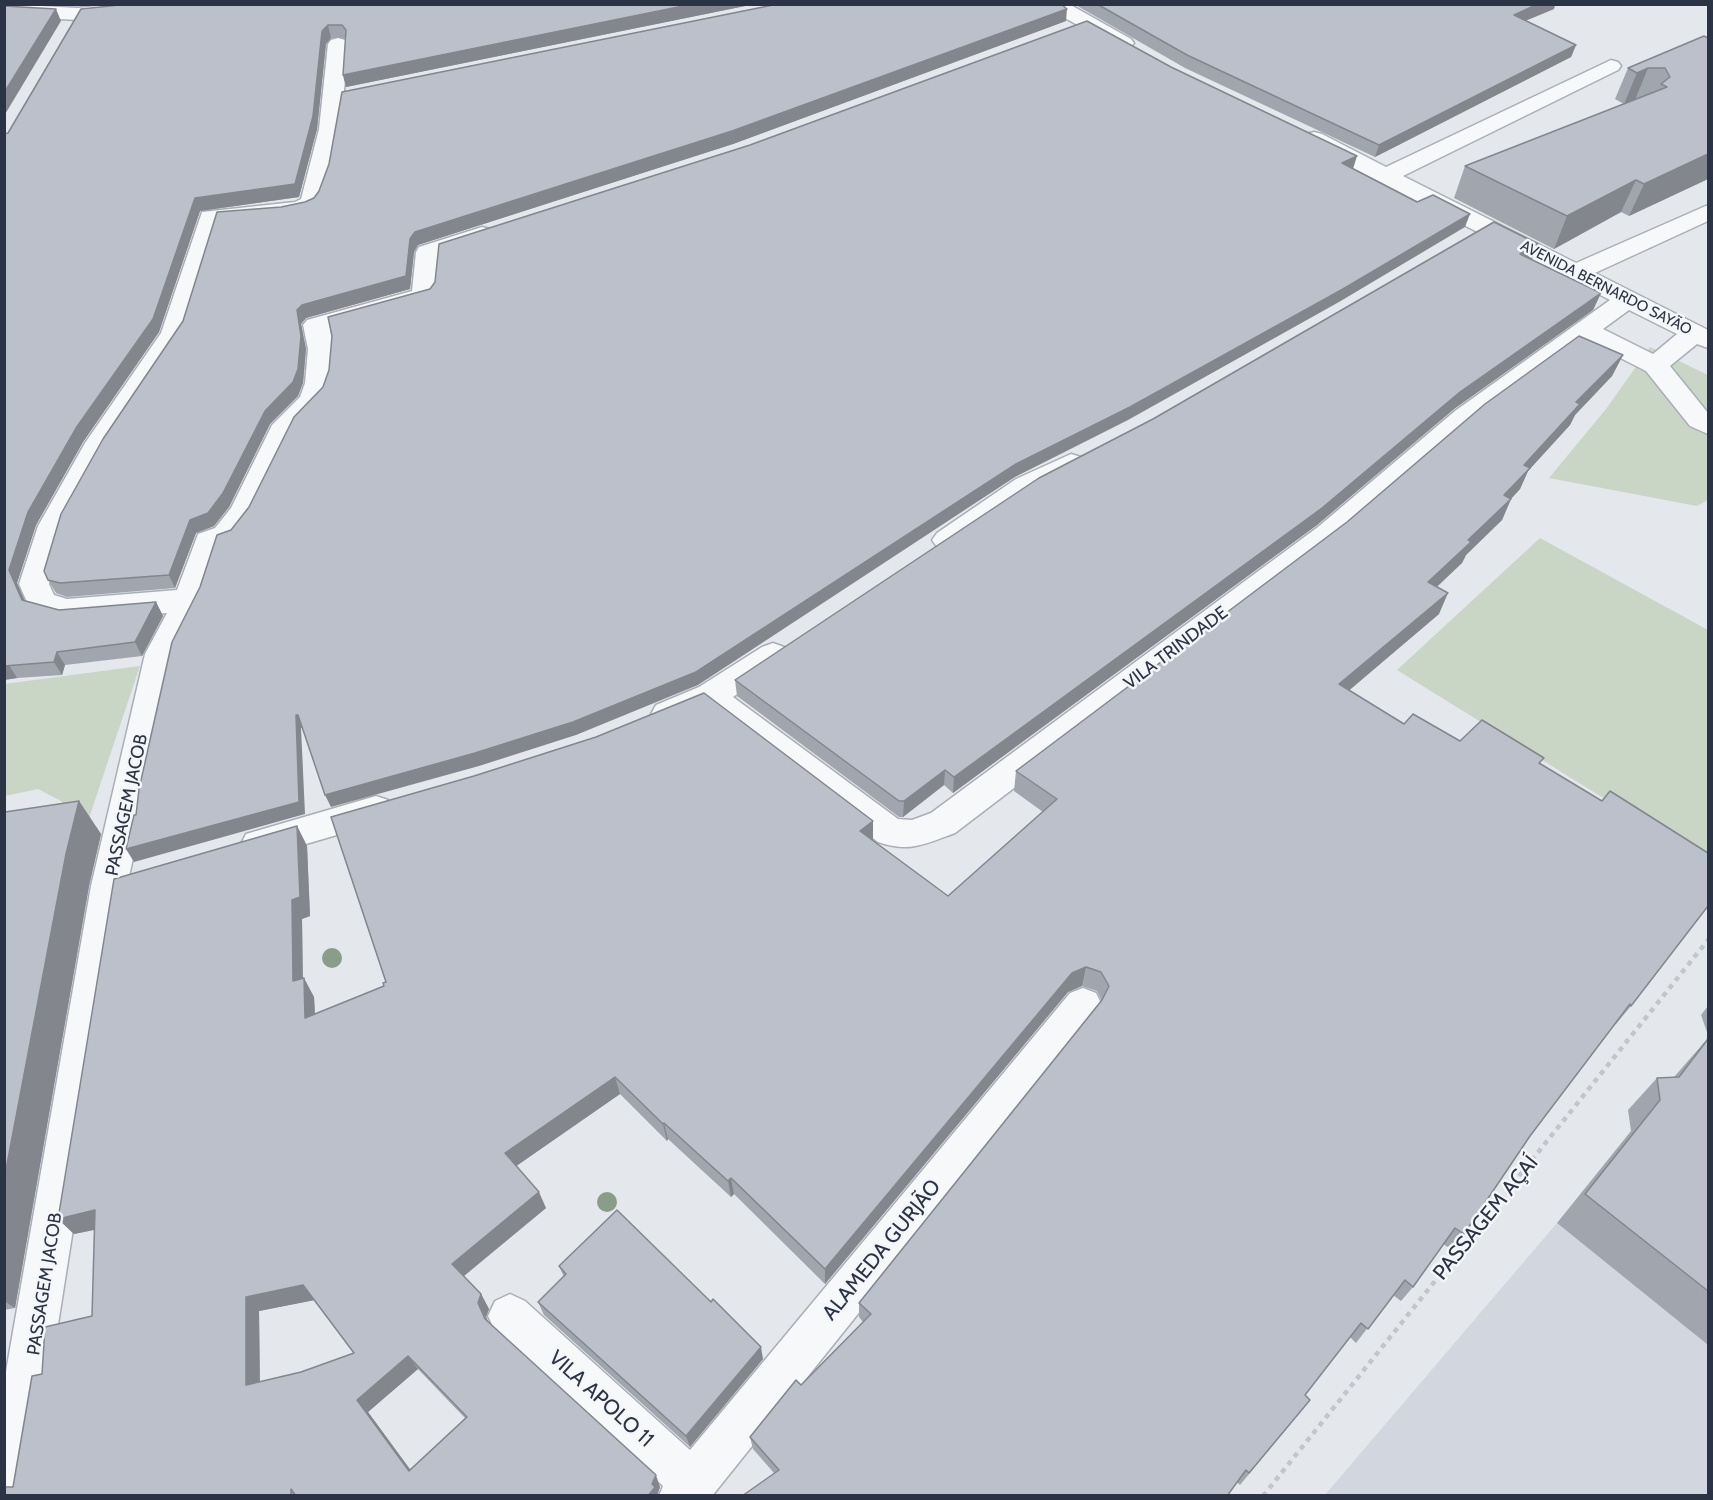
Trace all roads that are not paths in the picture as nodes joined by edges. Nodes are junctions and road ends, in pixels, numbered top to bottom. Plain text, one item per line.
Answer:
1 (184, 4) edge
2 (1054, 4) edge
3 (81, 9) edge
4 (4, 10) edge
5 (67, 33) edge
6 (338, 44) dead end
7 (1138, 51) edge
8 (1611, 66) dead end
9 (357, 94) edge
10 (334, 98) junction
11 (1293, 128) edge
12 (1387, 175) junction
13 (1708, 212) edge
14 (506, 227) edge
15 (1486, 227) junction
16 (1457, 244) edge
17 (1577, 272) junction
18 (1628, 299) junction
19 (1585, 330) junction
20 (1702, 337) edge
21 (1655, 364) junction
22 (1708, 425) edge
23 (1098, 449) edge
24 (922, 557) edge
25 (189, 600) junction
26 (797, 639) edge
27 (710, 696) junction
28 (641, 725) edge
29 (402, 803) edge
30 (233, 851) edge
31 (1083, 1005) dead end
32 (510, 1316) dead end
33 (687, 1489) edge
34 (8, 1496) edge

1 - 3 street
2 - 7 street
3 - 4 street
3 - 5 street
6 - 10 street
8 - 12 street
9 - 10 street
10 - 25 street
11 - 12 street, AVENIDA BERNARDO SAYÃO
12 - 15 street, AVENIDA BERNARDO SAYÃO
13 - 17 street
14 - 25 street, PASSAGEM JACOB
15 - 16 street
15 - 17 street, AVENIDA BERNARDO SAYÃO
17 - 18 street, AVENIDA BERNARDO SAYÃO
18 - 19 street, VILA TRINDADE
18 - 20 street, AVENIDA BERNARDO SAYÃO
19 - 21 street
19 - 27 street, VILA TRINDADE
20 - 21 street
21 - 22 street
23 - 24 street
25 - 34 street, PASSAGEM JACOB
26 - 27 street
27 - 28 street
29 - 30 street
31 - 33 street, ALAMEDA GURJÃO
32 - 33 street, VILA APOLO 11

